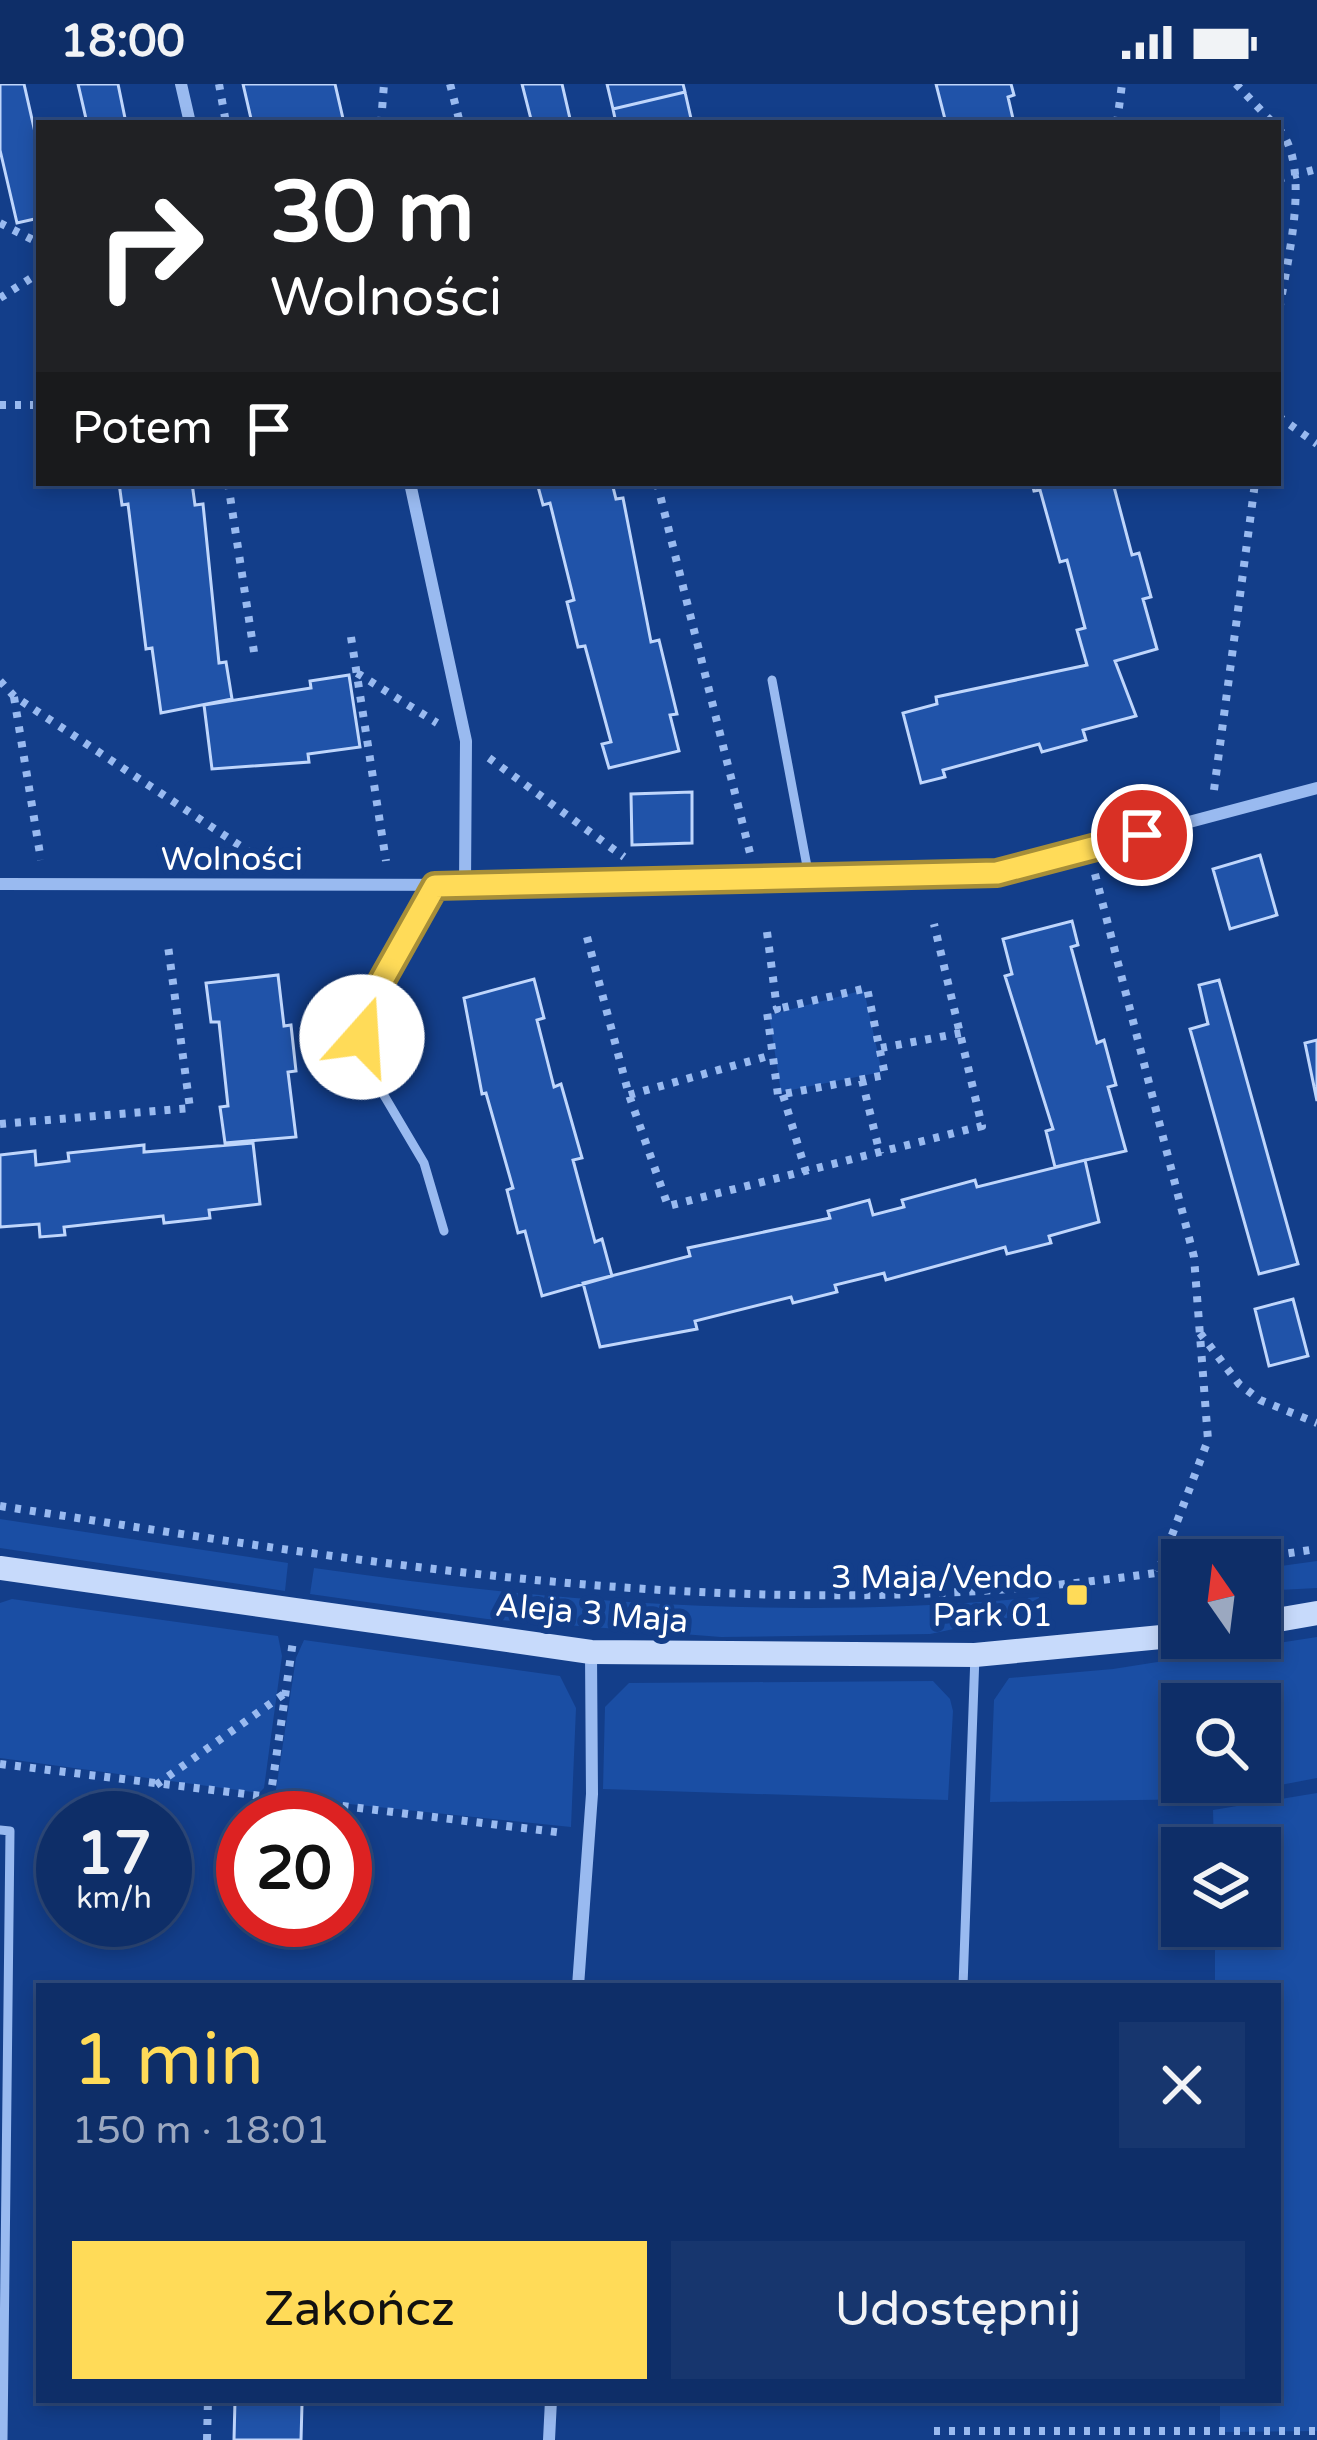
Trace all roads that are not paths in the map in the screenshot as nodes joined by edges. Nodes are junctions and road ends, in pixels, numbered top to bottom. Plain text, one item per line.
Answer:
1 (182, 84) edge
2 (189, 120) edge
3 (411, 486) edge
4 (772, 680) dead end
5 (1317, 788) edge
6 (808, 877) junction
7 (0, 884) edge
8 (465, 885) junction
9 (435, 886) junction
10 (444, 1231) dead end
11 (0, 1568) edge
12 (1317, 1613) edge
13 (1281, 1619) edge
14 (1161, 1637) edge
15 (590, 1652) junction
16 (976, 1655) junction
17 (0, 1830) edge
18 (578, 1983) edge
19 (963, 1983) edge
20 (551, 2403) edge
21 (3, 2440) edge
22 (549, 2440) edge

1 - 2 street
3 - 8 street
4 - 6 lane
5 - 6 street, Wolności
6 - 8 street, Wolności
7 - 9 street, Wolności
8 - 9 street, Wolności
9 - 10 lane
11 - 15 street, Aleja 3 Maja
12 - 13 street
14 - 16 street, Aleja 3 Maja
15 - 16 street, Aleja 3 Maja
15 - 18 street
16 - 19 lane
17 - 21 lane
20 - 22 street

